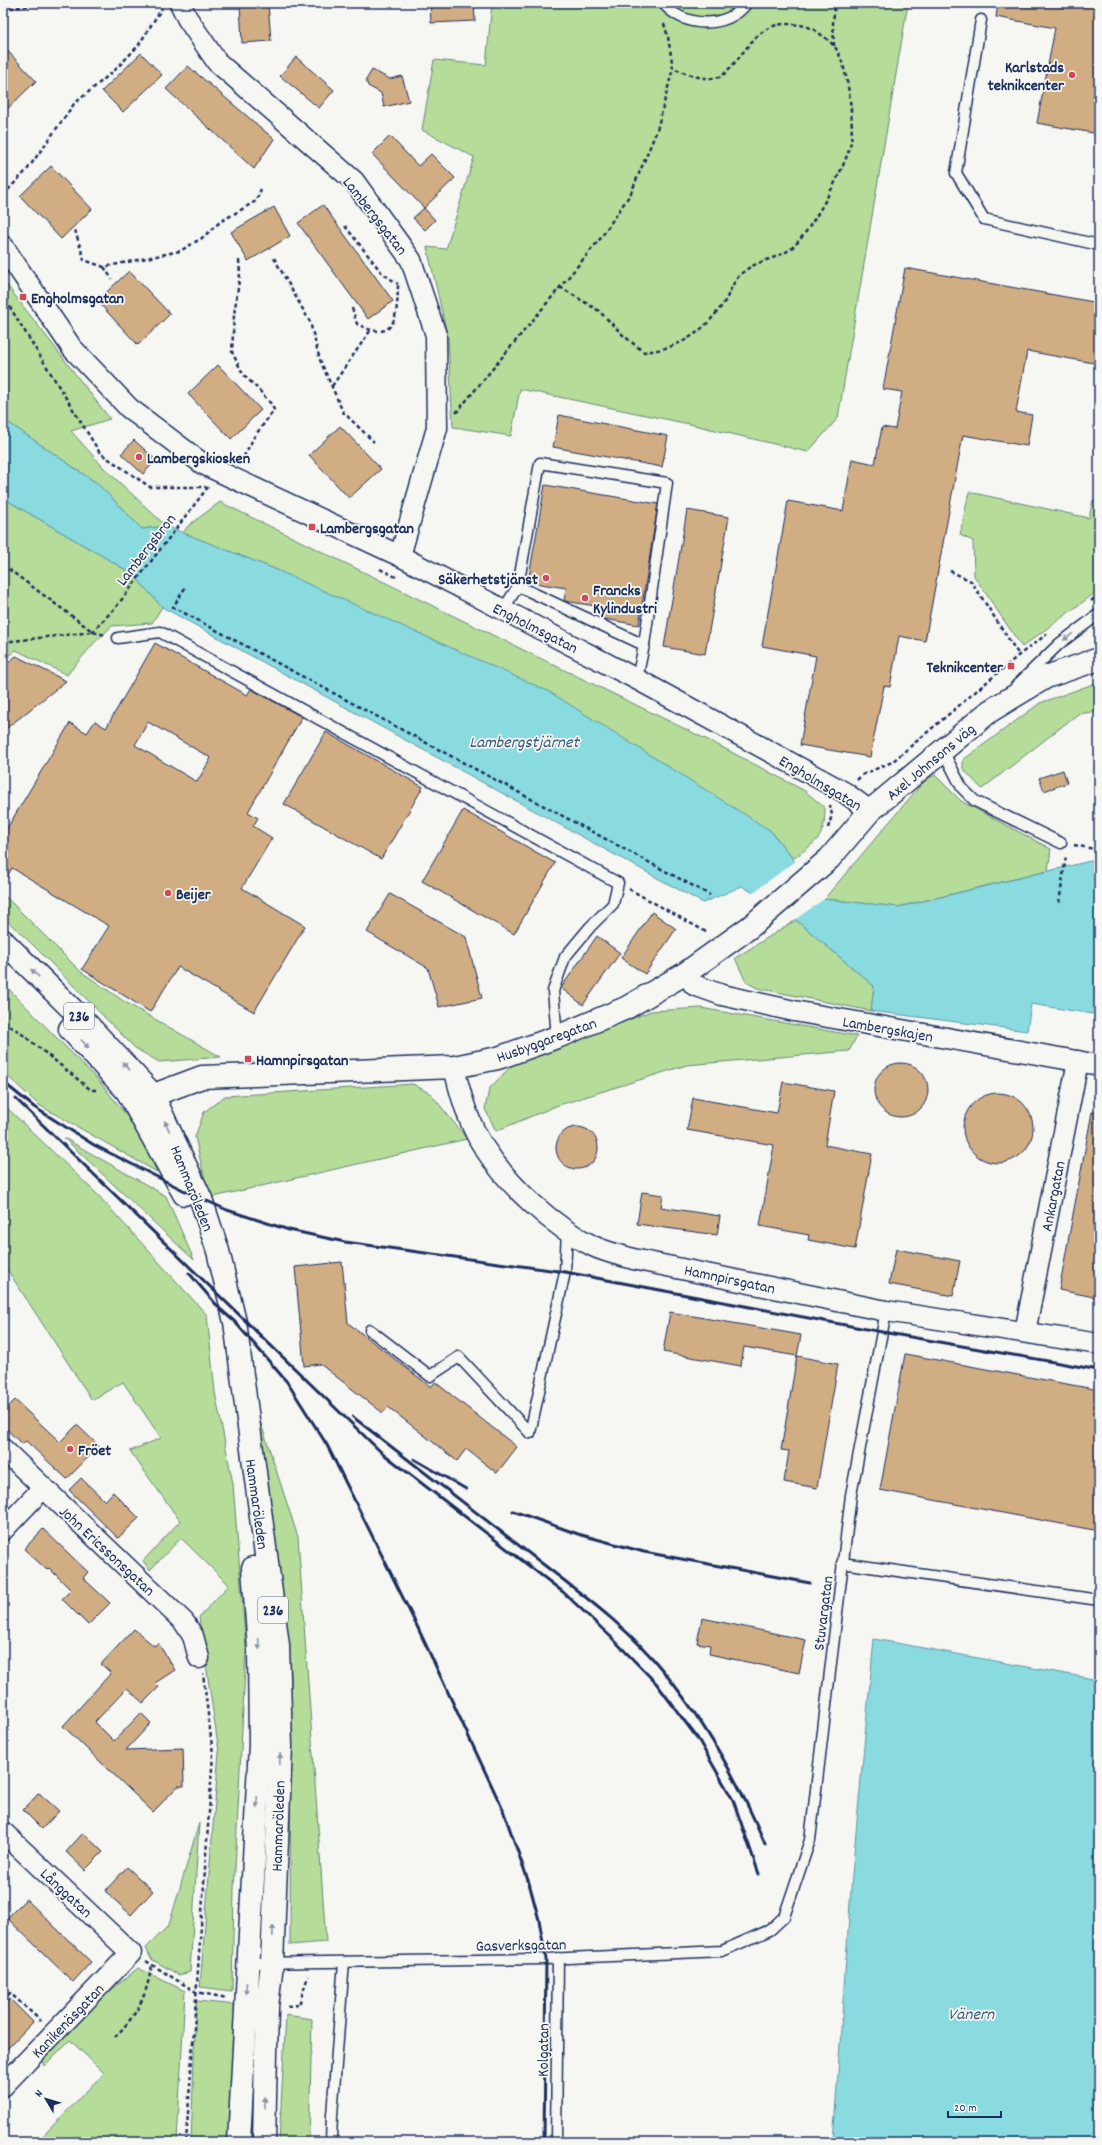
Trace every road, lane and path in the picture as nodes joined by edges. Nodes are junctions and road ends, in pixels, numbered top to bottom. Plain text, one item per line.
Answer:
1 (32, 3) edge
2 (166, 3) edge
3 (180, 3) edge
4 (663, 3) edge
5 (747, 3) edge
6 (836, 3) edge
7 (3, 9) edge
8 (662, 19) dead end
9 (981, 20) dead end
10 (834, 47) junction
11 (673, 68) junction
12 (261, 189) dead end
13 (3, 195) edge
14 (345, 226) dead end
15 (75, 230) dead end
16 (1099, 245) edge
17 (3, 246) edge
18 (274, 258) dead end
19 (239, 260) dead end
20 (411, 260) junction
21 (104, 267) junction
22 (112, 279) dead end
23 (398, 284) junction
24 (560, 287) junction
25 (352, 308) dead end
26 (370, 331) junction
27 (332, 386) junction
28 (435, 436) junction
29 (374, 442) dead end
30 (232, 479) junction
31 (208, 487) dead end
32 (400, 556) junction
33 (3, 565) edge
34 (950, 572) dead end
35 (518, 586) junction
36 (185, 588) dead end
37 (1099, 596) edge
38 (1087, 605) dead end
39 (503, 610) junction
40 (1099, 614) edge
41 (92, 632) junction
42 (1050, 632) dead end
43 (118, 638) dead end
44 (3, 642) edge
45 (644, 645) junction
46 (1019, 655) junction
47 (1099, 659) edge
48 (637, 679) junction
49 (990, 711) junction
50 (942, 749) junction
51 (844, 792) junction
52 (870, 811) junction
53 (1064, 843) junction
54 (1099, 850) edge
55 (618, 883) junction
56 (710, 895) dead end
57 (1059, 903) dead end
58 (708, 933) dead end
59 (3, 941) edge
60 (3, 961) edge
61 (686, 973) junction
62 (3, 1023) edge
63 (557, 1037) junction
64 (1078, 1061) junction
65 (1099, 1065) edge
66 (454, 1067) junction
67 (138, 1096) junction
68 (567, 1231) junction
69 (886, 1311) junction
70 (370, 1330) dead end
71 (1025, 1332) junction
72 (1099, 1344) edge
73 (3, 1449) edge
74 (43, 1488) junction
75 (3, 1530) edge
76 (842, 1563) junction
77 (1099, 1600) edge
78 (199, 1658) joint
79 (3, 1832) edge
80 (784, 1917) joint
81 (131, 1953) junction
82 (558, 1958) junction
83 (344, 1962) junction
84 (249, 1963) junction
85 (272, 1963) junction
86 (152, 1965) junction
87 (196, 1992) junction
88 (3, 2000) edge
89 (55, 2033) junction
90 (115, 2037) dead end
91 (3, 2086) edge
92 (186, 2142) edge
93 (239, 2142) edge
94 (264, 2142) edge
95 (331, 2142) edge
96 (556, 2142) edge

1 - 7 path
2 - 13 path
3 - 20 street, Lambergsgatan
4 - 5 lane
6 - 10 path
8 - 11 path
9 - 16 lane
10 - 11 path
10 - 24 path
11 - 24 path
12 - 21 path
14 - 23 path
15 - 21 path
17 - 30 street, Engholmsgatan
18 - 27 path
19 - 30 path
20 - 23 path
20 - 28 street, Lambergsgatan
21 - 22 path
23 - 26 path
24 - 28 path
25 - 26 path
26 - 27 path
27 - 29 path
28 - 32 street, Lambergsgatan
30 - 32 street, Engholmsgatan
31 - 41 path, Lambergsbron
32 - 39 street, Engholmsgatan
33 - 41 path
34 - 46 path
35 - 39 lane
35 - 45 lane
35 - 45 lane
36 - 56 path
37 - 38 path
39 - 48 street, Engholmsgatan
40 -> 49 lane, Axel Johnsons väg
41 - 44 path
42 - 46 path
43 - 55 lane
45 - 48 lane
46 - 51 path
47 - 49 main road, Axel Johnsons väg
48 - 51 street, Engholmsgatan
49 - 50 main road, Axel Johnsons väg
50 - 52 main road, Axel Johnsons väg
50 - 53 lane
51 - 52 street, Engholmsgatan
52 - 61 main road, Husbyggaregatan
53 - 54 path
53 - 57 path
55 - 58 path
55 - 63 lane
67 -> 59 main road, Hammaröleden / 236
60 -> 67 main road, Hammaröleden / 236
61 - 63 main road, Husbyggaregatan
61 - 64 street, Lambergskajen
62 - 67 path
63 - 66 main road, Husbyggaregatan
64 - 65 street, Lambergskajen
64 - 71 street, Ankargatan
66 - 67 main road, Husbyggaregatan
66 - 68 street, Hamnpirsgatan
67 -> 84 main road, Hammaröleden / 236
85 -> 67 main road, Hammaröleden / 236
68 - 69 street, Hamnpirsgatan
68 - 70 lane
69 - 71 street, Hamnpirsgatan
69 - 76 lane, Stuvargatan
71 - 72 street, Hamnpirsgatan
73 - 74 street, John Ericssonsgatan
74 - 75 street
74 - 78 street, John Ericssonsgatan
76 - 77 lane
76 - 80 lane, Stuvargatan
78 - 87 path
79 - 81 street, Långgatan
80 - 82 lane, Gasverksgatan
81 - 86 path
81 - 89 street, Kanikenäsgatan
82 - 83 lane, Gasverksgatan
82 - 96 lane, Kolgatan
83 - 85 lane, Gasverksgatan
83 - 95 lane
84 - 85 lane, Gasverksgatan
84 -> 93 main road, Hammaröleden / 236
94 -> 85 main road, Hammaröleden / 236
86 - 87 path
86 - 90 path
87 - 92 path
88 - 89 path
89 - 91 street, Kanikenäsgatan

